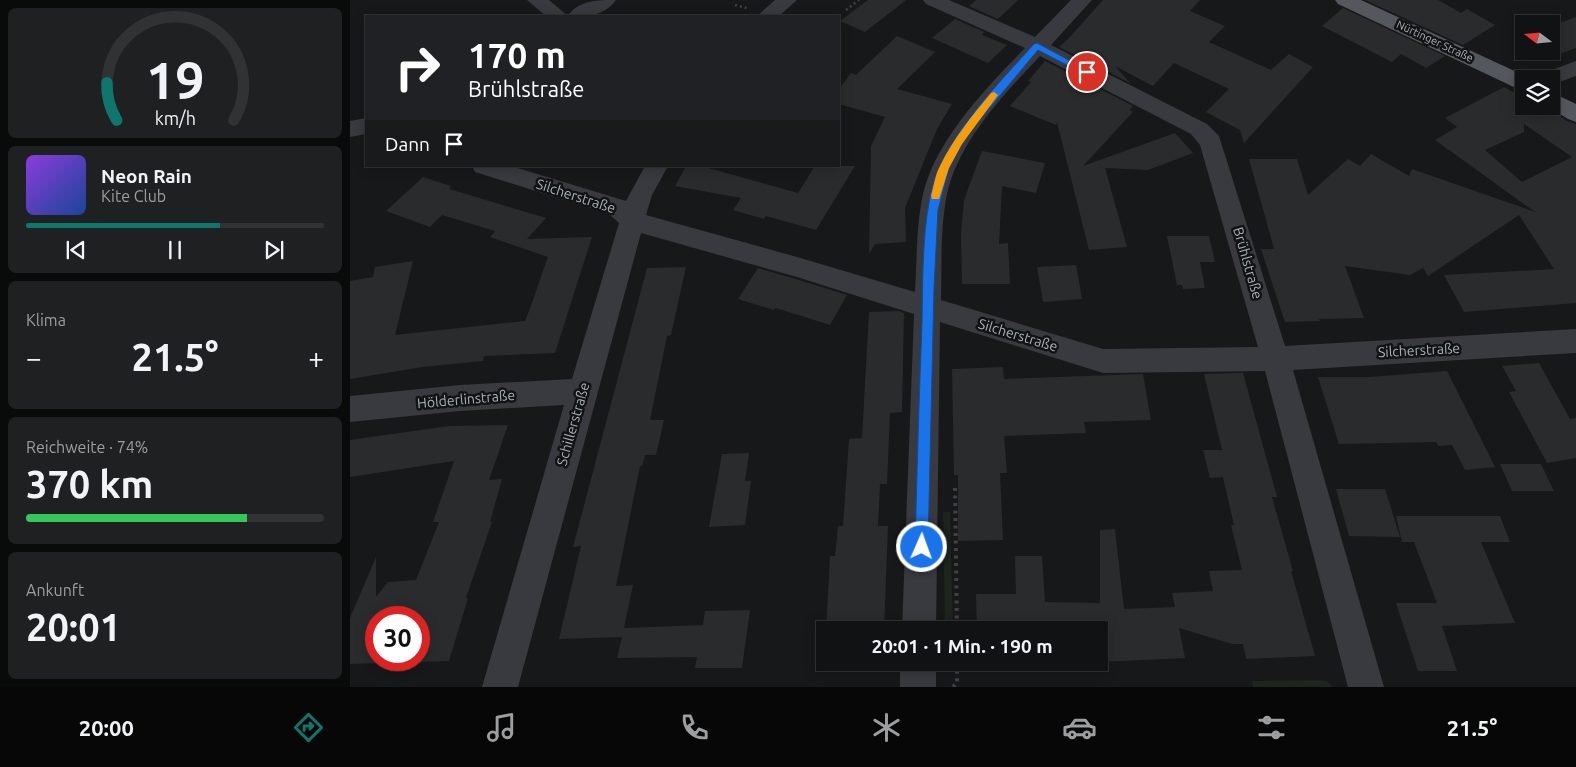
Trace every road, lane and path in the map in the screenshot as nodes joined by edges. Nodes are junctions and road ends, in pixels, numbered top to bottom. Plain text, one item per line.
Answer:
1 (537, 0) edge
2 (606, 0) edge
3 (787, 0) edge
4 (859, 0) edge
5 (933, 0) edge
6 (1082, 0) edge
7 (1345, 0) edge
8 (846, 10) dead end
9 (557, 15) edge
10 (579, 15) edge
11 (768, 15) edge
12 (1037, 46) junction
13 (1576, 68) edge
14 (1560, 74) edge
15 (1515, 79) edge
16 (1560, 104) edge
17 (1576, 114) edge
18 (365, 126) edge
19 (350, 129) edge
20 (486, 167) edge
21 (656, 167) edge
22 (633, 220) junction
23 (927, 307) junction
24 (1576, 341) edge
25 (1276, 359) junction
26 (582, 391) junction
27 (350, 410) edge
28 (955, 488) dead end
29 (919, 621) edge
30 (957, 621) edge
31 (918, 671) edge
32 (957, 671) edge
33 (500, 687) edge
34 (918, 687) edge
35 (952, 687) edge
36 (1366, 687) edge

1 - 9 street
2 - 10 street
3 - 11 street
4 - 8 path
5 - 12 street, Brühlstraße
6 - 12 street
7 - 15 main road, Nürtinger Straße
12 - 23 street
12 - 25 street, Brühlstraße
13 - 14 street
16 - 17 main road
18 - 19 street
20 - 22 street, Silcherstraße
21 - 22 street, Schillerstraße
22 - 23 street, Silcherstraße
22 - 26 street, Schillerstraße
23 - 25 street, Silcherstraße
23 - 29 street
24 - 25 street, Silcherstraße
25 - 36 street, Brühlstraße
26 - 27 street, Hölderlinstraße
26 - 33 street, Schillerstraße
28 - 30 path
31 - 34 street
32 - 35 path

